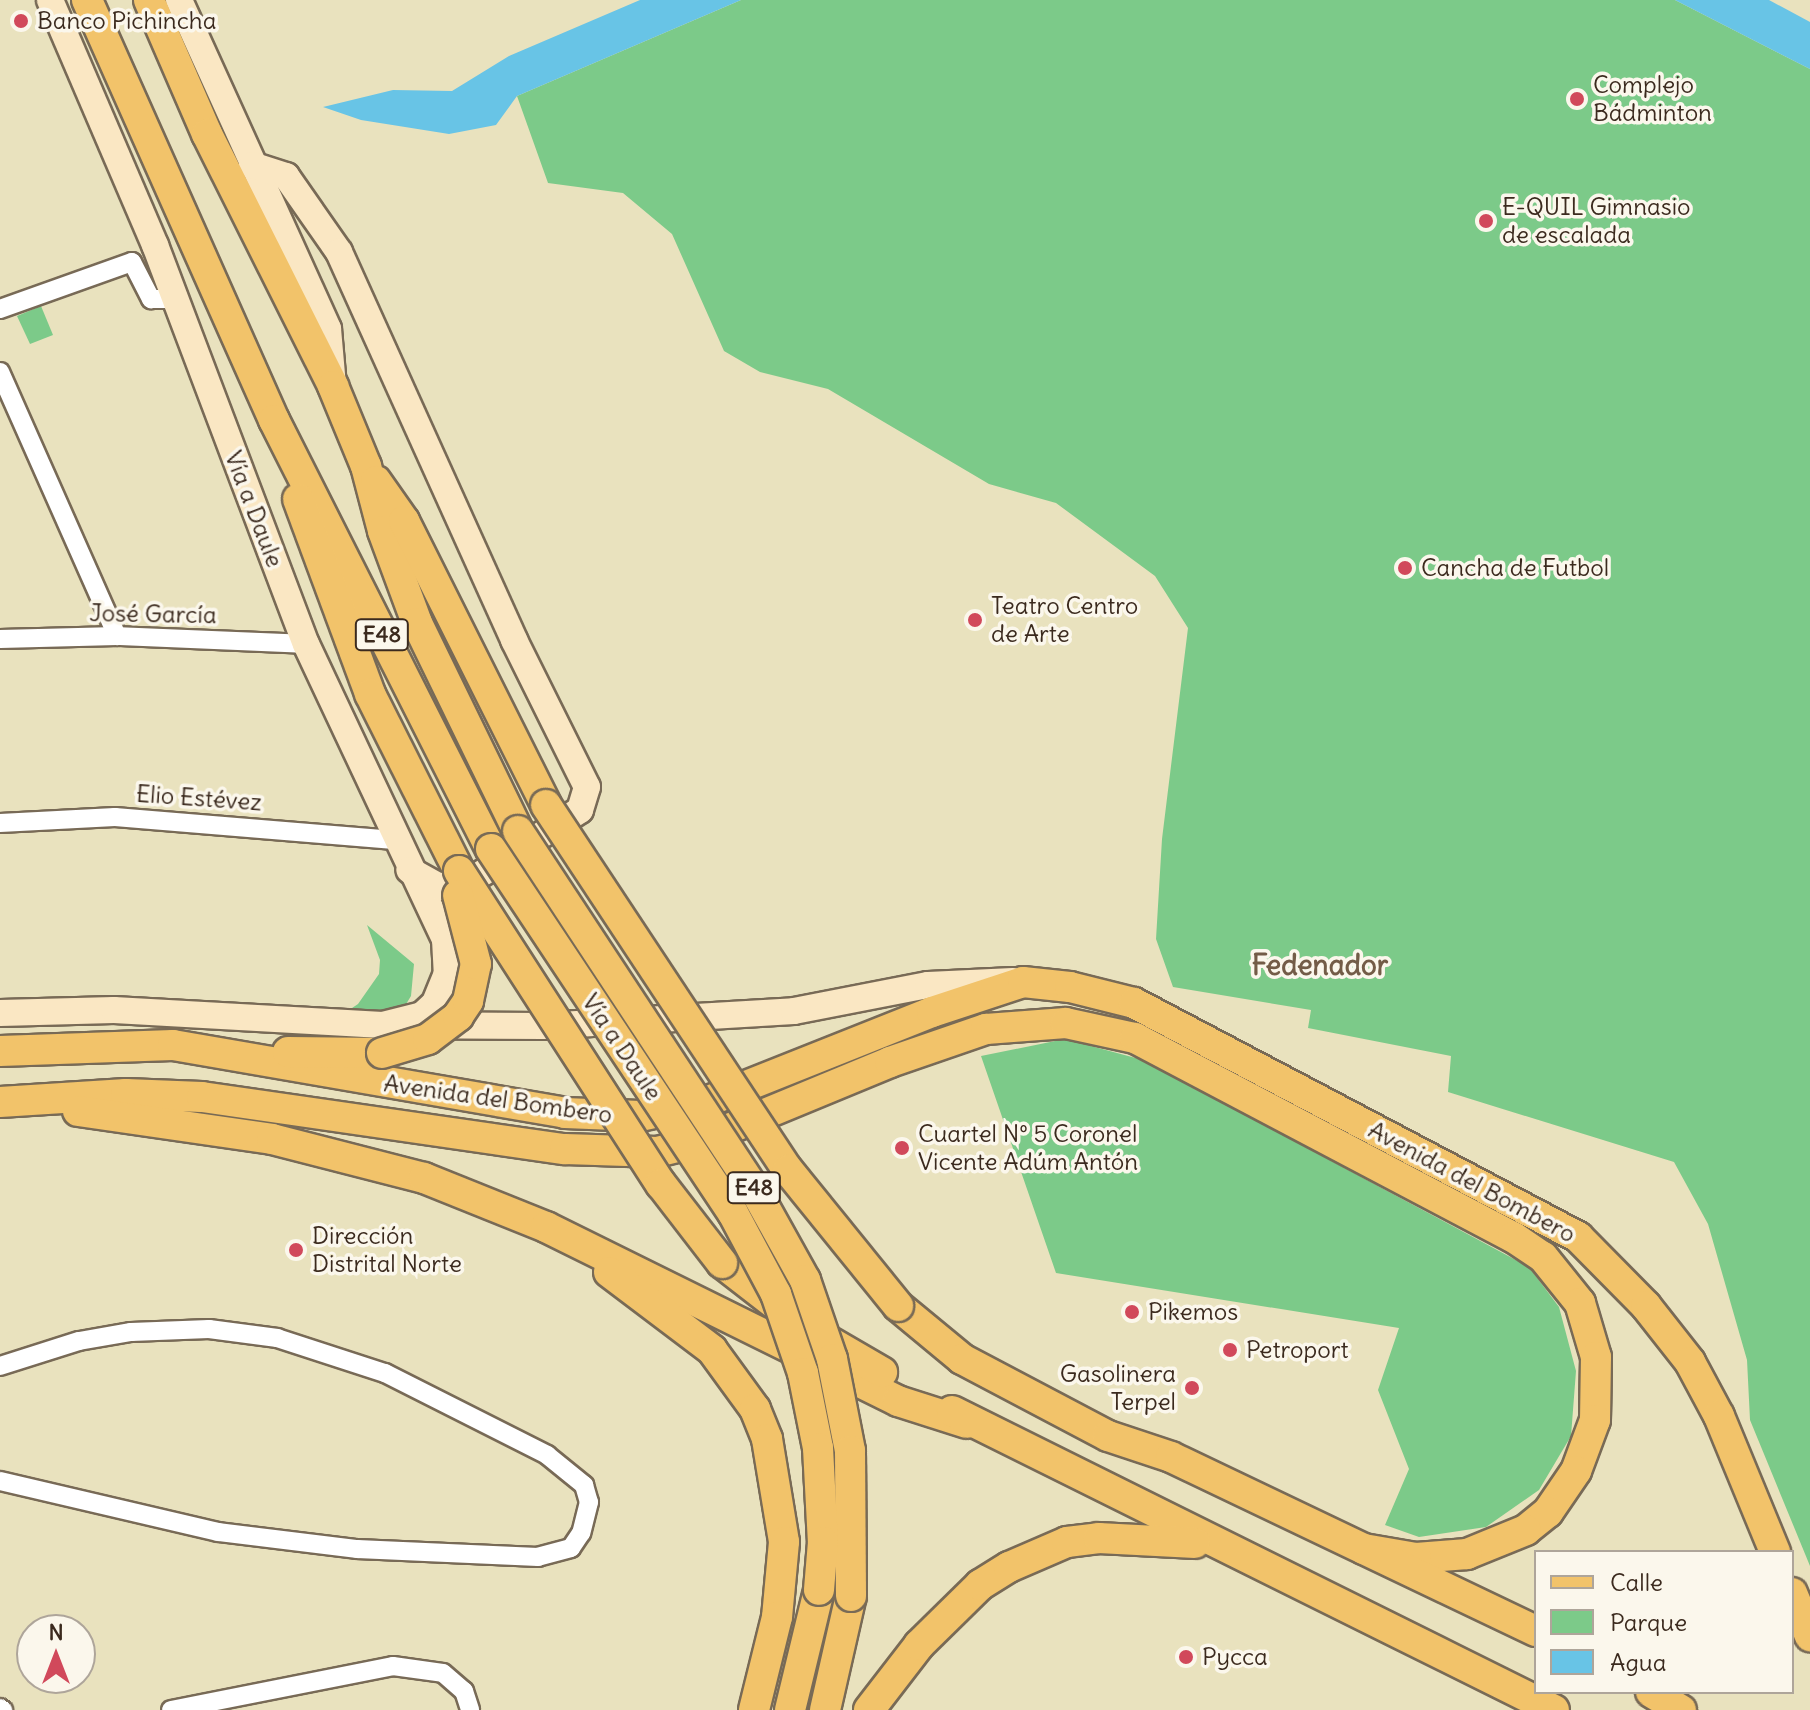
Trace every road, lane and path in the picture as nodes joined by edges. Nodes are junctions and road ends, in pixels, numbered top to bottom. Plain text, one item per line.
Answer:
1 (50, 0) edge
2 (87, 0) edge
3 (149, 0) edge
4 (179, 0) edge
5 (252, 165) junction
6 (175, 299) junction
7 (0, 309) edge
8 (0, 372) edge
9 (333, 386) junction
10 (274, 420) junction
11 (366, 466) junction
12 (117, 636) junction
13 (0, 639) edge
14 (306, 644) junction
15 (0, 823) edge
16 (394, 840) junction
17 (409, 870) junction
18 (454, 873) junction
19 (1023, 982) junction
20 (0, 1013) edge
21 (382, 1039) junction
22 (173, 1045) junction
23 (0, 1051) edge
24 (0, 1102) edge
25 (546, 1227) junction
26 (0, 1366) edge
27 (967, 1423) junction
28 (0, 1481) edge
29 (1216, 1546) junction
30 (1364, 1549) junction
31 (1774, 1550) edge
32 (1794, 1598) edge
33 (1534, 1630) edge
34 (1810, 1636) edge
35 (1654, 1694) edge
36 (171, 1710) edge
37 (470, 1710) edge
38 (754, 1710) edge
39 (790, 1710) edge
40 (825, 1710) edge
41 (869, 1710) edge
42 (1554, 1710) edge
43 (1681, 1710) edge

1 - 6 main road, Vía a Daule
2 - 10 main road, Vía a Daule / E48
3 - 9 main road, Vía a Daule / E48
4 - 5 main road, Vía a Daule
5 - 9 main road, Vía a Daule
5 - 17 main road
6 - 7 street
6 - 14 main road, Vía a Daule
8 - 12 street
9 - 11 main road, Vía a Daule / E48
10 - 18 main road, Vía a Daule
10 - 39 main road, Vía a Daule / E48, bridge
11 - 30 main road, Vía a Daule, bridge
11 - 40 main road, Vía a Daule / E48, bridge
12 - 13 street, José García
12 - 14 street, José García
14 - 16 main road, Vía a Daule
15 - 16 street, Elio Estévez
16 - 17 main road, Vía a Daule
17 - 21 main road, Vía a Daule
18 - 21 main road, bridge
18 - 27 main road, Vía a Daule, bridge
19 - 21 main road, Avenida del Bombero
19 - 22 main road, Avenida del Bombero
19 - 31 main road, Avenida del Bombero
20 - 21 main road, Avenida del Bombero
21 - 22 main road
22 - 23 main road, Avenida del Bombero
24 - 25 main road
24 - 30 main road
25 - 27 main road
25 - 38 main road
26 - 28 street
27 - 29 main road
29 - 41 main road
29 - 42 main road
30 - 33 main road, Vía a Daule
32 - 34 main road
35 - 43 main road
36 - 37 street

